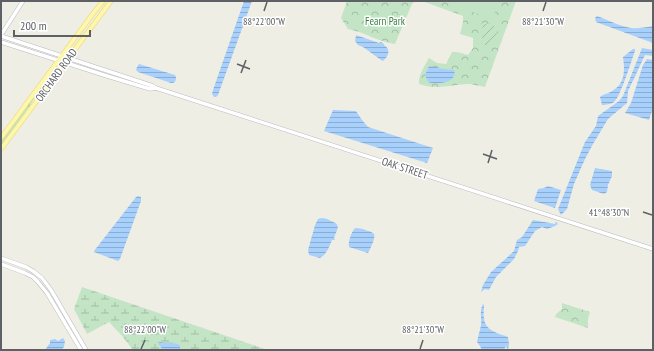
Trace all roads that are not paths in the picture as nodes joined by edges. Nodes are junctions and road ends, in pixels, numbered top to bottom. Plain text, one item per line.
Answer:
1 (23, 1) edge
2 (103, 1) edge
3 (111, 1) edge
4 (1, 35) edge
5 (1, 42) edge
6 (62, 56) junction
7 (68, 58) junction
8 (58, 60) junction
9 (65, 63) junction
10 (156, 88) junction
11 (1, 138) edge
12 (1, 149) edge
13 (653, 249) edge
14 (1, 258) edge
15 (1, 264) edge
16 (81, 350) edge
17 (86, 350) edge

1 - 4 street
2 - 6 main road, ORCHARD ROAD
3 - 7 main road, ORCHARD ROAD
4 - 6 street, OAK STREET
5 - 8 street, OAK STREET
6 - 7 street, OAK STREET
6 - 8 main road, ORCHARD ROAD
7 - 9 main road, ORCHARD ROAD
7 - 10 street, OAK STREET
8 - 9 street, OAK STREET
8 - 11 main road, ORCHARD ROAD
9 - 10 street, OAK STREET
9 - 12 main road, ORCHARD ROAD
10 - 13 street, OAK STREET
14 - 17 street
15 - 16 street

